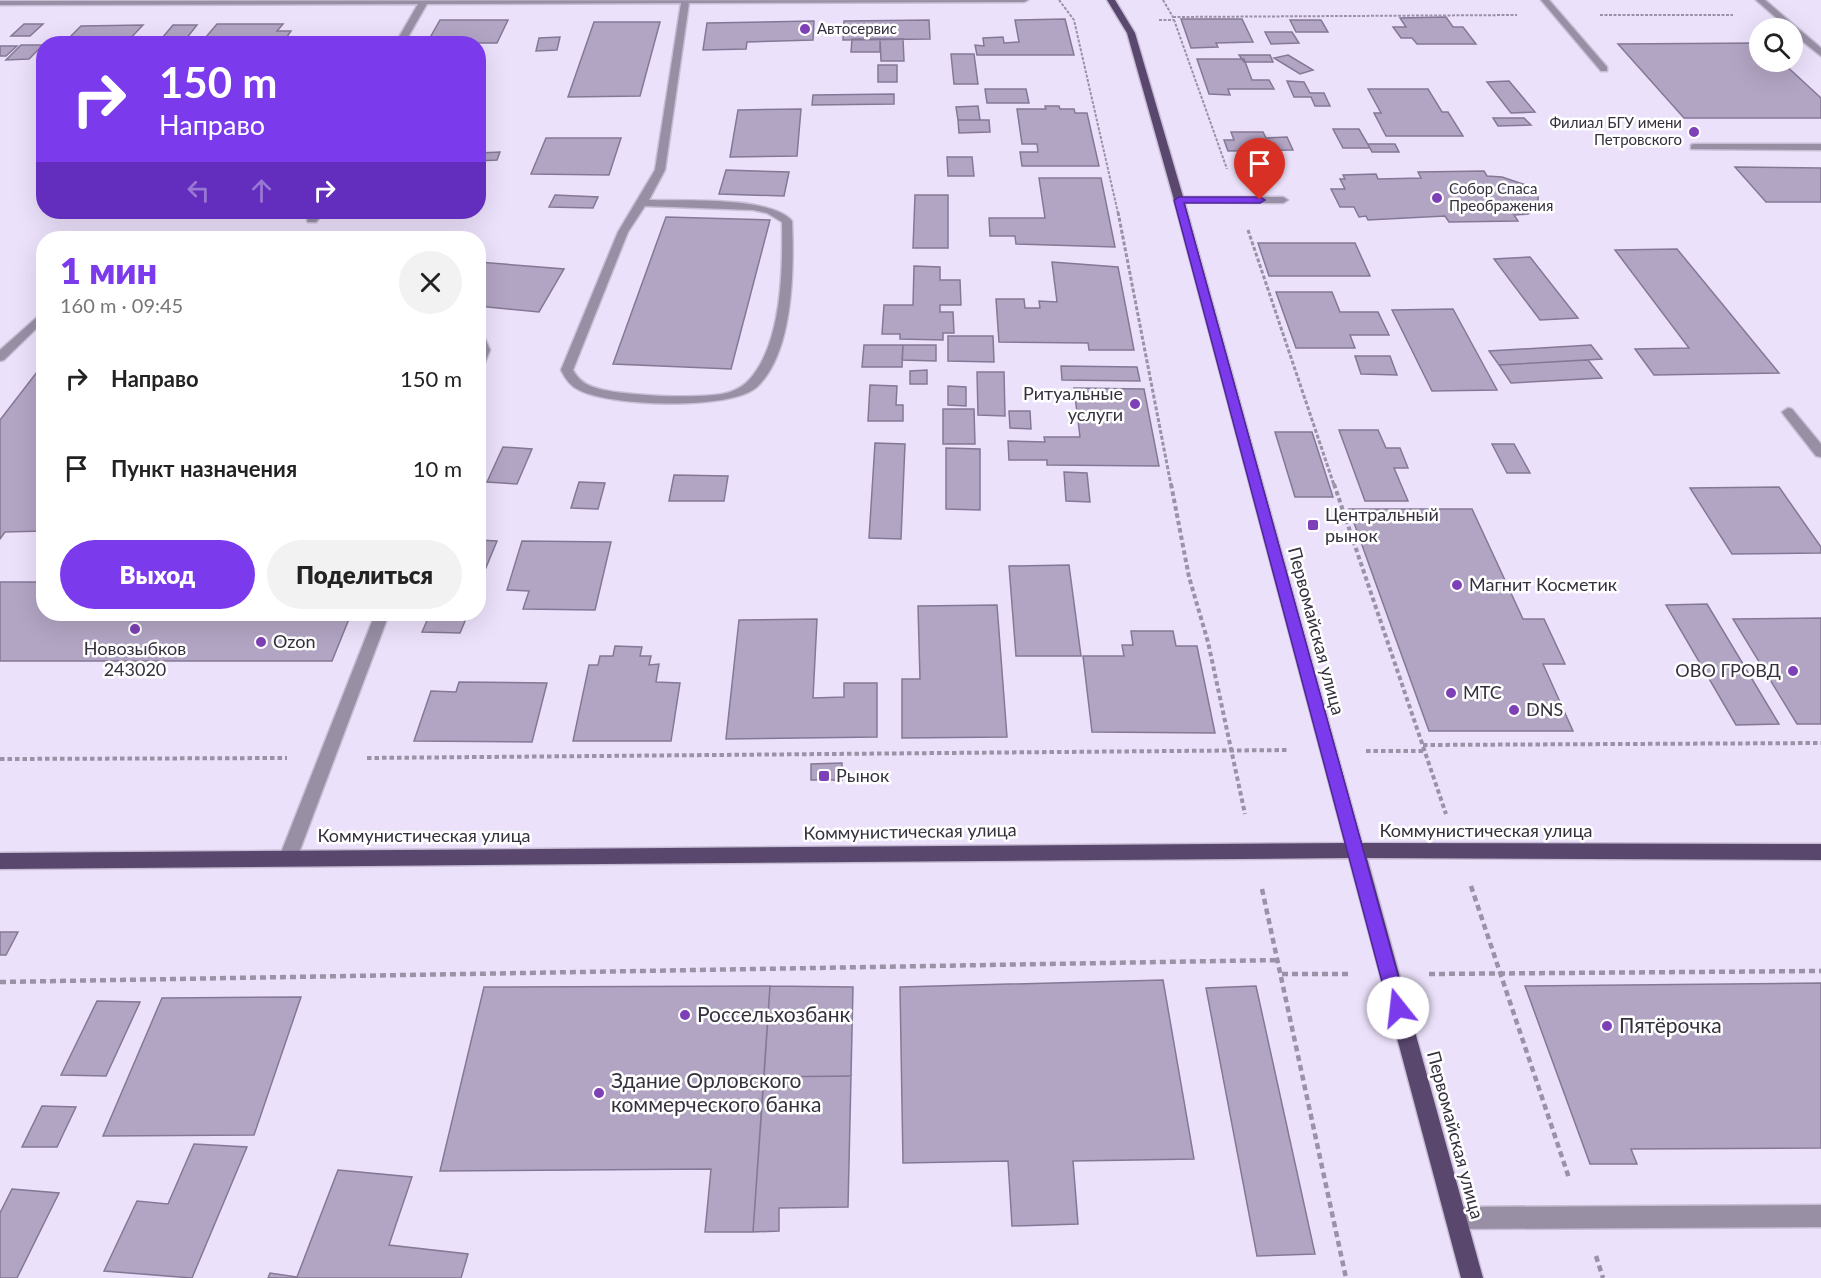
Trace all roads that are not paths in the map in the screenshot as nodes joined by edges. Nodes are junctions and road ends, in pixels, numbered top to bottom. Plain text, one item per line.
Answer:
1 (1024, 0) edge
2 (1111, 0) edge
3 (1545, 0) edge
4 (1760, 0) edge
5 (668, 1) edge
6 (424, 2) edge
7 (685, 2) junction
8 (0, 3) edge
9 (404, 36) edge
10 (1821, 53) edge
11 (1604, 69) dead end
12 (1694, 147) dead end
13 (1821, 147) edge
14 (1179, 200) junction
15 (1283, 200) dead end
16 (642, 203) junction
17 (36, 322) edge
18 (0, 357) edge
19 (1788, 412) dead end
20 (1821, 453) edge
21 (379, 621) edge
22 (1354, 852) junction
23 (1821, 852) edge
24 (288, 858) junction
25 (0, 861) edge
26 (1821, 1215) edge
27 (1456, 1218) junction
28 (1472, 1278) edge

1 - 7 street
2 - 14 main road, Первомайская улица
3 - 11 street
4 - 10 street
5 - 6 street
5 - 7 street
6 - 8 street
6 - 9 street
7 - 16 street
12 - 13 street
14 - 15 street
14 - 22 main road, Первомайская улица
16 - 16 street
17 - 18 street
19 - 20 street
21 - 24 street
22 - 23 main road, Коммунистическая улица
22 - 24 main road, Коммунистическая улица
22 - 27 main road, Первомайская улица
24 - 25 main road, Коммунистическая улица
26 - 27 street
27 - 28 main road, Первомайская улица

